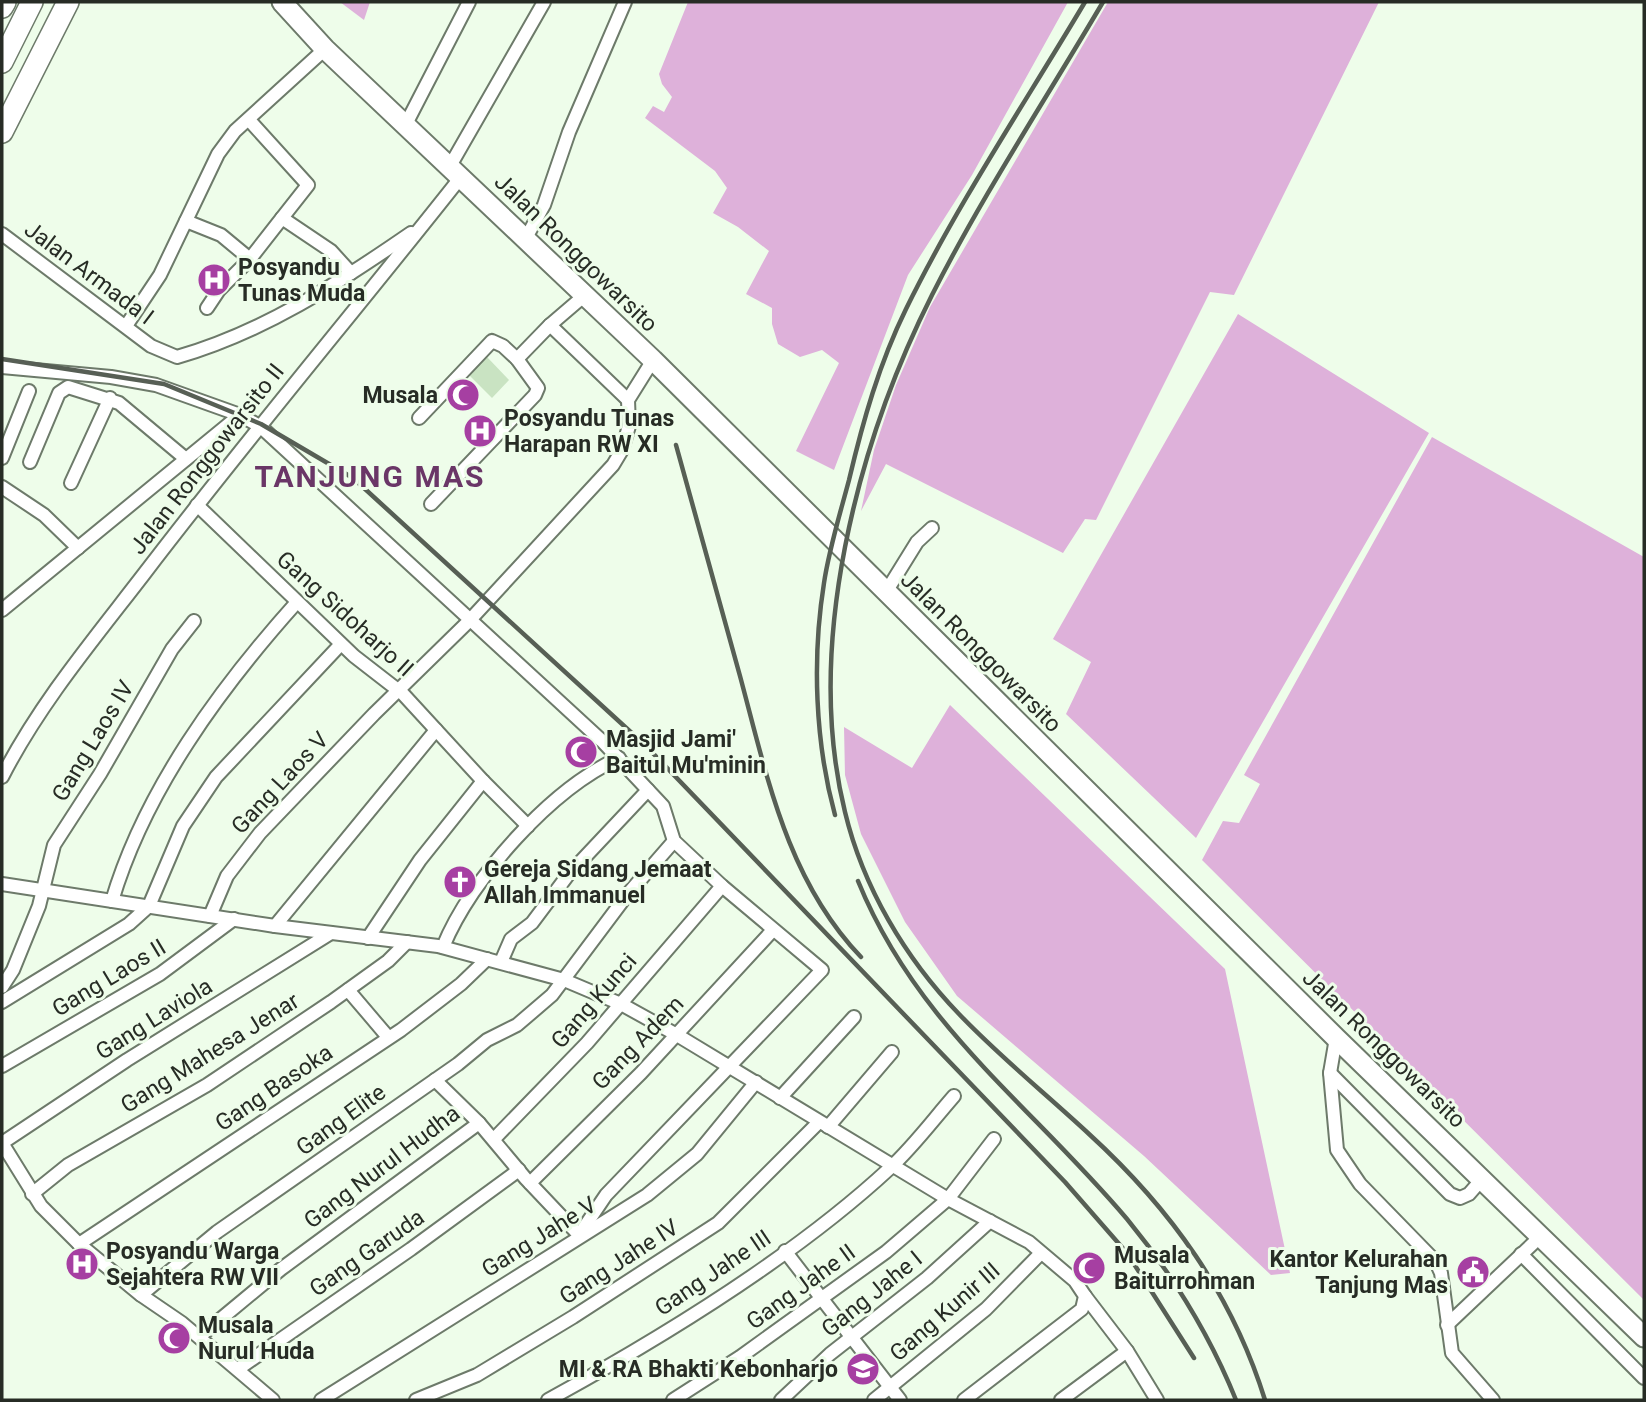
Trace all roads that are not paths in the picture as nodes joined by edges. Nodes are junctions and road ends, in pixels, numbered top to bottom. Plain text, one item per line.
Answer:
1 (5, 2) edge
2 (32, 2) edge
3 (53, 2) edge
4 (68, 2) edge
5 (282, 2) edge
6 (469, 2) edge
7 (544, 2) edge
8 (625, 2) edge
9 (2, 7) edge
10 (325, 49) junction
11 (2, 62) edge
12 (2, 103) edge
13 (249, 120) junction
14 (406, 124) junction
15 (2, 132) edge
16 (455, 172) junction
17 (282, 218) junction
18 (186, 220) junction
19 (423, 225) junction
20 (2, 234) edge
21 (526, 238) junction
22 (250, 258) junction
23 (351, 273) junction
24 (585, 295) junction
25 (207, 308) dead end
26 (550, 325) junction
27 (125, 326) junction
28 (517, 359) junction
29 (653, 360) junction
30 (2, 368) edge
31 (29, 391) dead end
32 (110, 398) junction
33 (628, 400) junction
34 (240, 415) junction
35 (419, 418) dead end
36 (260, 426) junction
37 (2, 458) edge
38 (186, 459) junction
39 (30, 462) dead end
40 (71, 483) dead end
41 (2, 488) edge
42 (432, 504) dead end
43 (197, 505) junction
44 (932, 528) dead end
45 (78, 548) junction
46 (886, 592) junction
47 (297, 603) junction
48 (3, 611) edge
49 (194, 621) dead end
50 (469, 621) junction
51 (341, 644) junction
52 (398, 690) junction
53 (436, 730) junction
54 (619, 758) junction
55 (2, 777) edge
56 (483, 780) junction
57 (648, 790) junction
58 (528, 826) junction
59 (674, 841) junction
60 (2, 884) edge
61 (722, 886) junction
62 (43, 891) junction
63 (112, 901) junction
64 (149, 906) junction
65 (210, 916) junction
66 (234, 919) junction
67 (275, 926) junction
68 (773, 930) junction
69 (331, 933) junction
70 (369, 938) junction
71 (407, 942) junction
72 (443, 947) junction
73 (487, 959) junction
74 (500, 962) junction
75 (564, 980) junction
76 (2, 987) edge
77 (348, 990) junction
78 (2, 1002) edge
79 (621, 1004) junction
80 (854, 1017) dead end
81 (677, 1035) junction
82 (388, 1037) junction
83 (1336, 1038) junction
84 (892, 1052) dead end
85 (2, 1066) edge
86 (729, 1066) junction
87 (1330, 1073) junction
88 (435, 1080) junction
89 (756, 1082) junction
90 (954, 1096) dead end
91 (780, 1098) junction
92 (480, 1123) junction
93 (823, 1124) junction
94 (494, 1139) junction
95 (994, 1139) dead end
96 (2, 1143) edge
97 (892, 1166) junction
98 (519, 1170) junction
99 (1483, 1178) junction
100 (530, 1183) junction
101 (32, 1194) junction
102 (948, 1199) junction
103 (990, 1221) junction
104 (579, 1235) junction
105 (1542, 1235) junction
106 (79, 1244) junction
107 (785, 1251) junction
108 (1041, 1253) junction
109 (1521, 1254) junction
110 (141, 1294) junction
111 (1085, 1296) junction
112 (821, 1298) junction
113 (1447, 1325) junction
114 (200, 1337) junction
115 (851, 1337) junction
116 (1644, 1337) edge
117 (1127, 1352) junction
118 (238, 1369) junction
119 (1644, 1378) edge
120 (890, 1387) junction
121 (269, 1399) edge
122 (321, 1400) edge
123 (416, 1400) edge
124 (548, 1400) edge
125 (673, 1400) edge
126 (781, 1400) edge
127 (874, 1400) edge
128 (900, 1400) edge
129 (964, 1400) edge
130 (1061, 1400) edge
131 (1157, 1400) edge
132 (1493, 1400) edge

1 - 9 highway
2 - 11 highway
3 - 12 highway
4 - 15 highway
5 - 10 main road, Jalan Ronggowarsito
6 - 14 street
7 - 16 street, Jalan Ronggowarsito II
8 - 21 street
10 - 13 street
10 - 14 main road, Jalan Ronggowarsito
13 - 17 street
13 - 18 street
14 - 16 main road, Jalan Ronggowarsito
16 - 19 street, Jalan Ronggowarsito II
16 - 21 main road, Jalan Ronggowarsito
17 - 22 street
17 - 23 street
18 - 22 street
18 - 27 street
19 - 23 street
19 - 36 street, Jalan Ronggowarsito II
20 - 27 street, Jalan Armada I
21 - 24 main road, Jalan Ronggowarsito
22 - 25 street
23 - 27 street, Jalan Armada I
24 - 26 street
24 - 29 main road, Jalan Ronggowarsito
26 - 28 street
26 - 33 street
28 - 35 street
28 - 42 street
29 - 33 street
29 - 46 main road, Jalan Ronggowarsito
30 - 34 street
31 - 37 street
32 - 38 street
32 - 39 street
32 - 40 street
33 - 50 street, Gang Laos V
34 - 36 street
34 - 38 street
36 - 43 street, Jalan Ronggowarsito II
36 - 50 street
38 - 45 street
41 - 45 street
43 - 47 street, Gang Sidoharjo II
43 - 55 street, Jalan Ronggowarsito II
44 - 46 street
45 - 48 street
46 - 83 main road, Jalan Ronggowarsito
47 - 51 street, Gang Sidoharjo II
47 - 63 street
49 - 62 street, Gang Laos IV
50 - 52 street, Gang Laos V
50 - 54 street
51 - 52 street, Gang Sidoharjo II
51 - 64 street
52 - 53 street, Gang Sidoharjo II
52 - 65 street, Gang Laos V
53 - 56 street, Gang Sidoharjo II
53 - 67 street
54 - 57 street
54 - 58 street
56 - 58 street, Gang Sidoharjo II
56 - 70 street
57 - 59 street
57 - 74 street
58 - 72 street
59 - 61 street
59 - 75 street, Gang Elite
60 - 62 street
61 - 68 street
61 - 79 street, Gang Kunci
62 - 63 street
62 - 76 street, Gang Laos IV
63 - 64 street
64 - 65 street
64 - 78 street
65 - 66 street
66 - 67 street
66 - 85 street, Gang Laos II
67 - 69 street
68 - 81 street, Gang Adem
68 - 86 street
69 - 70 street
69 - 96 street, Gang Laviola
70 - 71 street
71 - 72 street
71 - 77 street, Gang Mahesa Jenar
72 - 73 street
73 - 74 street
73 - 82 street, Gang Basoka
74 - 75 street
75 - 79 street
75 - 88 street, Gang Elite
77 - 82 street
77 - 101 street, Gang Mahesa Jenar
79 - 81 street
79 - 94 street, Gang Kunci
80 - 91 street
81 - 86 street
81 - 100 street, Gang Adem
82 - 106 street, Gang Basoka
83 - 87 street
83 - 99 main road, Jalan Ronggowarsito
84 - 93 street, Gang Jahe IV
86 - 89 street
86 - 104 street
87 - 99 street
87 - 113 street
88 - 92 street, Gang Nurul Hudha
88 - 110 street, Gang Elite
89 - 91 street
89 - 104 street, Gang Jahe V
90 - 97 street, Gang Jahe III
91 - 93 street
92 - 94 street
92 - 114 street, Gang Nurul Hudha
93 - 97 street
93 - 123 street, Gang Jahe IV
94 - 98 street
95 - 102 street, Gang Jahe II
96 - 101 street
97 - 102 street
97 - 107 street, Gang Jahe III
98 - 100 street
98 - 118 street, Gang Garuda
99 - 105 main road, Jalan Ronggowarsito
100 - 104 street
101 - 106 street
102 - 103 street
102 - 112 street, Gang Jahe II
103 - 108 street
103 - 115 street, Gang Jahe I
104 - 122 street, Gang Jahe V
105 - 109 street
105 - 116 main road, Jalan Ronggowarsito
106 - 110 street
107 - 112 street
107 - 124 street, Gang Jahe III
108 - 111 street
108 - 120 street, Gang Kunir III
109 - 113 street
109 - 119 street
110 - 114 street
111 - 117 street
111 - 129 street
112 - 115 street
112 - 125 street, Gang Jahe II
113 - 132 street
114 - 118 street
115 - 120 street
115 - 126 street, Gang Jahe I
117 - 130 street
117 - 131 street
118 - 121 street
120 - 127 street, Gang Kunir III
120 - 128 street

